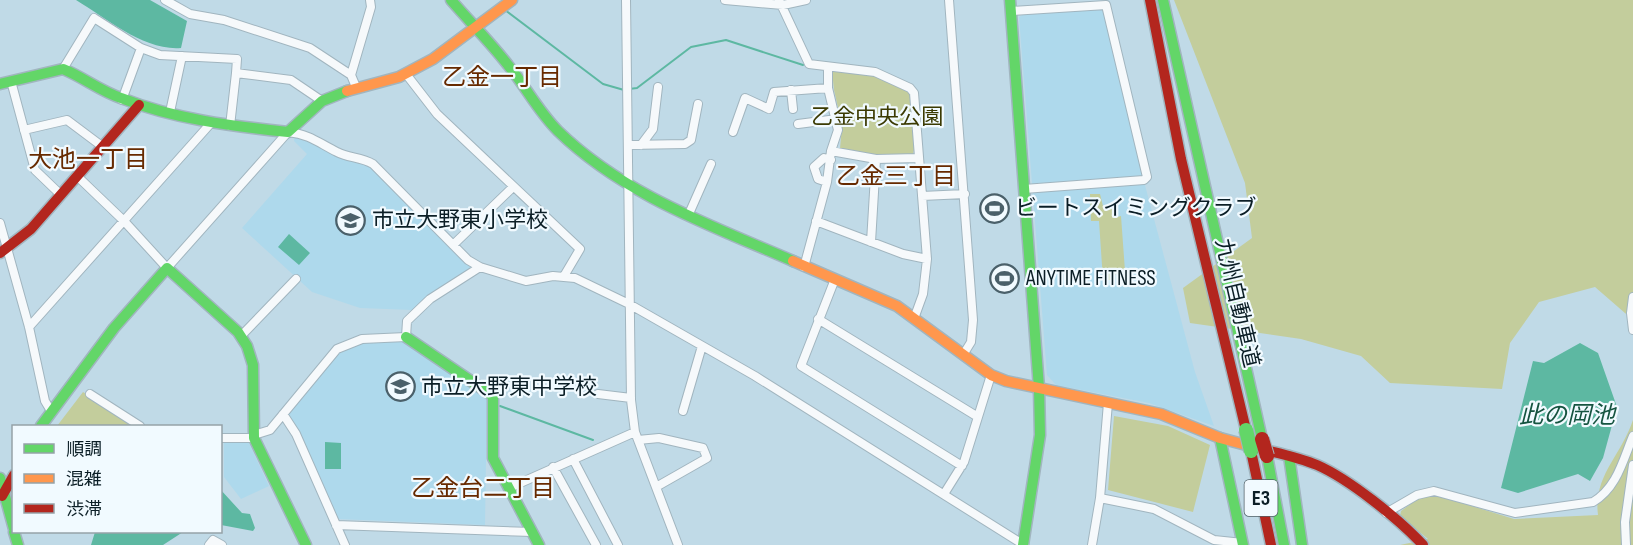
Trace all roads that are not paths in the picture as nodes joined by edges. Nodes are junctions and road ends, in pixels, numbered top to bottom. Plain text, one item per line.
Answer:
1 (165, 0) edge
2 (370, 0) edge
3 (451, 0) edge
4 (512, 0) edge
5 (626, 0) edge
6 (725, 0) edge
7 (806, 0) edge
8 (949, 0) edge
9 (1150, 0) edge
10 (1163, 0) edge
11 (1080, 2) edge
12 (781, 3) edge
13 (1011, 5) edge
14 (477, 28) junction
15 (141, 48) junction
16 (182, 56) junction
17 (828, 67) junction
18 (63, 69) junction
19 (237, 74) junction
20 (406, 74) junction
21 (354, 81) junction
22 (6, 82) edge
23 (658, 87) dead end
24 (828, 88) junction
25 (791, 90) junction
26 (122, 100) junction
27 (322, 101) junction
28 (698, 104) dead end
29 (139, 105) junction
30 (793, 109) dead end
31 (170, 112) junction
32 (837, 119) junction
33 (211, 123) junction
34 (798, 124) dead end
35 (230, 126) junction
36 (24, 130) junction
37 (288, 132) junction
38 (733, 132) dead end
39 (628, 145) junction
40 (641, 145) junction
41 (103, 147) junction
42 (831, 155) junction
43 (918, 158) junction
44 (876, 159) junction
45 (711, 164) dead end
46 (76, 176) junction
47 (826, 182) junction
48 (627, 185) junction
49 (513, 187) junction
50 (1024, 189) junction
51 (60, 194) junction
52 (965, 194) junction
53 (922, 196) junction
54 (688, 216) junction
55 (124, 221) junction
56 (816, 221) junction
57 (0, 223) edge
58 (871, 242) junction
59 (453, 245) junction
60 (3, 251) edge
61 (927, 259) junction
62 (480, 267) junction
63 (804, 267) junction
64 (167, 268) junction
65 (564, 276) junction
66 (296, 279) dead end
67 (835, 279) junction
68 (1633, 297) edge
69 (629, 303) junction
70 (915, 316) junction
71 (818, 319) junction
72 (29, 327) junction
73 (1633, 330) edge
74 (241, 336) junction
75 (406, 337) junction
76 (702, 346) junction
77 (963, 355) junction
78 (991, 375) junction
79 (1039, 388) junction
80 (90, 394) dead end
81 (598, 394) dead end
82 (631, 398) junction
83 (1108, 403) junction
84 (51, 411) junction
85 (683, 411) dead end
86 (283, 414) junction
87 (978, 417) junction
88 (42, 425) edge
89 (138, 425) edge
90 (254, 436) junction
91 (637, 436) junction
92 (1633, 436) edge
93 (222, 438) edge
94 (1220, 438) junction
95 (1631, 447) edge
96 (1289, 456) junction
97 (573, 459) junction
98 (1633, 465) edge
99 (962, 466) junction
100 (554, 467) junction
101 (0, 478) edge
102 (12, 478) edge
103 (656, 487) junction
104 (509, 488) junction
105 (944, 494) junction
106 (2, 496) edge
107 (1100, 498) junction
108 (1386, 513) junction
109 (12, 524) edge
110 (336, 525) junction
111 (532, 532) junction
112 (676, 544) edge
113 (1243, 544) edge
114 (209, 545) edge
115 (222, 545) edge
116 (306, 545) edge
117 (345, 545) edge
118 (539, 545) edge
119 (596, 545) edge
120 (618, 545) edge
121 (1024, 545) edge
122 (1092, 545) edge
123 (1271, 545) edge
124 (1284, 545) edge
125 (1302, 545) edge
126 (1423, 545) edge
127 (1626, 545) edge

1 - 21 street
2 - 21 street
3 - 14 main road
4 - 14 main road
5 - 39 street
6 - 12 street
7 - 12 street
8 - 52 street
9 - 123 main road, 九州自動車道 / E3, bridge
10 - 124 main road, 九州自動車道 / E3, bridge
11 - 13 street
11 - 50 street
12 - 17 street
13 - 50 main road
14 - 20 main road
14 - 48 main road
15 - 16 street
15 - 18 street
15 - 26 street
16 - 19 street
16 - 31 street
17 - 24 street
17 - 43 street
18 - 22 main road
18 - 26 main road
19 - 27 street
19 - 35 street
20 - 21 main road
20 - 49 street
21 - 27 main road
22 - 36 street
23 - 40 street
24 - 25 street
24 - 32 street
25 - 30 street
25 - 38 street
26 - 29 main road
27 - 37 main road
28 - 40 street
29 - 31 main road
29 - 41 main road
31 - 33 main road
32 - 34 street
32 - 42 street
33 - 35 main road
33 - 55 street
35 - 37 main road
36 - 41 street
36 - 51 street
37 - 59 street
37 - 64 street
39 - 40 street
39 - 48 street
41 - 46 main road
42 - 44 street
42 - 47 street
42 - 47 street
43 - 44 street
43 - 53 street
44 - 58 street
45 - 54 street
46 - 51 main road
46 - 55 street
47 - 56 street
48 - 54 main road
48 - 69 street
49 - 59 street
49 - 65 street
50 - 79 main road
51 - 60 main road
52 - 53 street
52 - 77 street
53 - 61 street
54 - 63 main road
55 - 64 street
55 - 72 street
56 - 58 street
56 - 63 street
57 - 60 street
58 - 61 street
59 - 62 street
60 - 72 street
61 - 70 street
62 - 65 street
62 - 75 street
63 - 67 main road
64 - 74 main road
64 - 84 main road
65 - 69 street
66 - 74 street
67 - 70 main road
67 - 71 street
68 - 73 street
69 - 76 street
69 - 82 street
70 - 77 main road
71 - 87 street
71 - 99 street
72 - 84 street
74 - 90 main road
75 - 86 street
75 - 104 main road
76 - 85 street
76 - 105 street
77 - 78 main road
78 - 79 main road
78 - 87 street
79 - 83 main road
79 - 121 main road
80 - 89 street
81 - 82 street
82 - 91 street
83 - 94 main road
83 - 107 street
84 - 88 main road
86 - 90 street
86 - 110 street
87 - 99 street
90 - 93 street
90 - 116 main road
91 - 97 street
91 - 103 street
91 - 103 street
92 - 95 street
94 - 96 main road
94 - 113 main road
95 - 108 street
96 - 108 main road
96 - 125 main road
97 - 100 street
97 - 120 street
98 - 127 street
99 - 105 street
100 - 104 street
100 - 119 street
101 - 106 main road
102 - 106 main road
103 - 112 street
104 - 111 main road
105 - 121 street
106 - 109 main road
107 - 113 street
107 - 122 street
108 - 126 main road
110 - 111 street
110 - 117 street
111 - 118 main road
114 - 115 street

